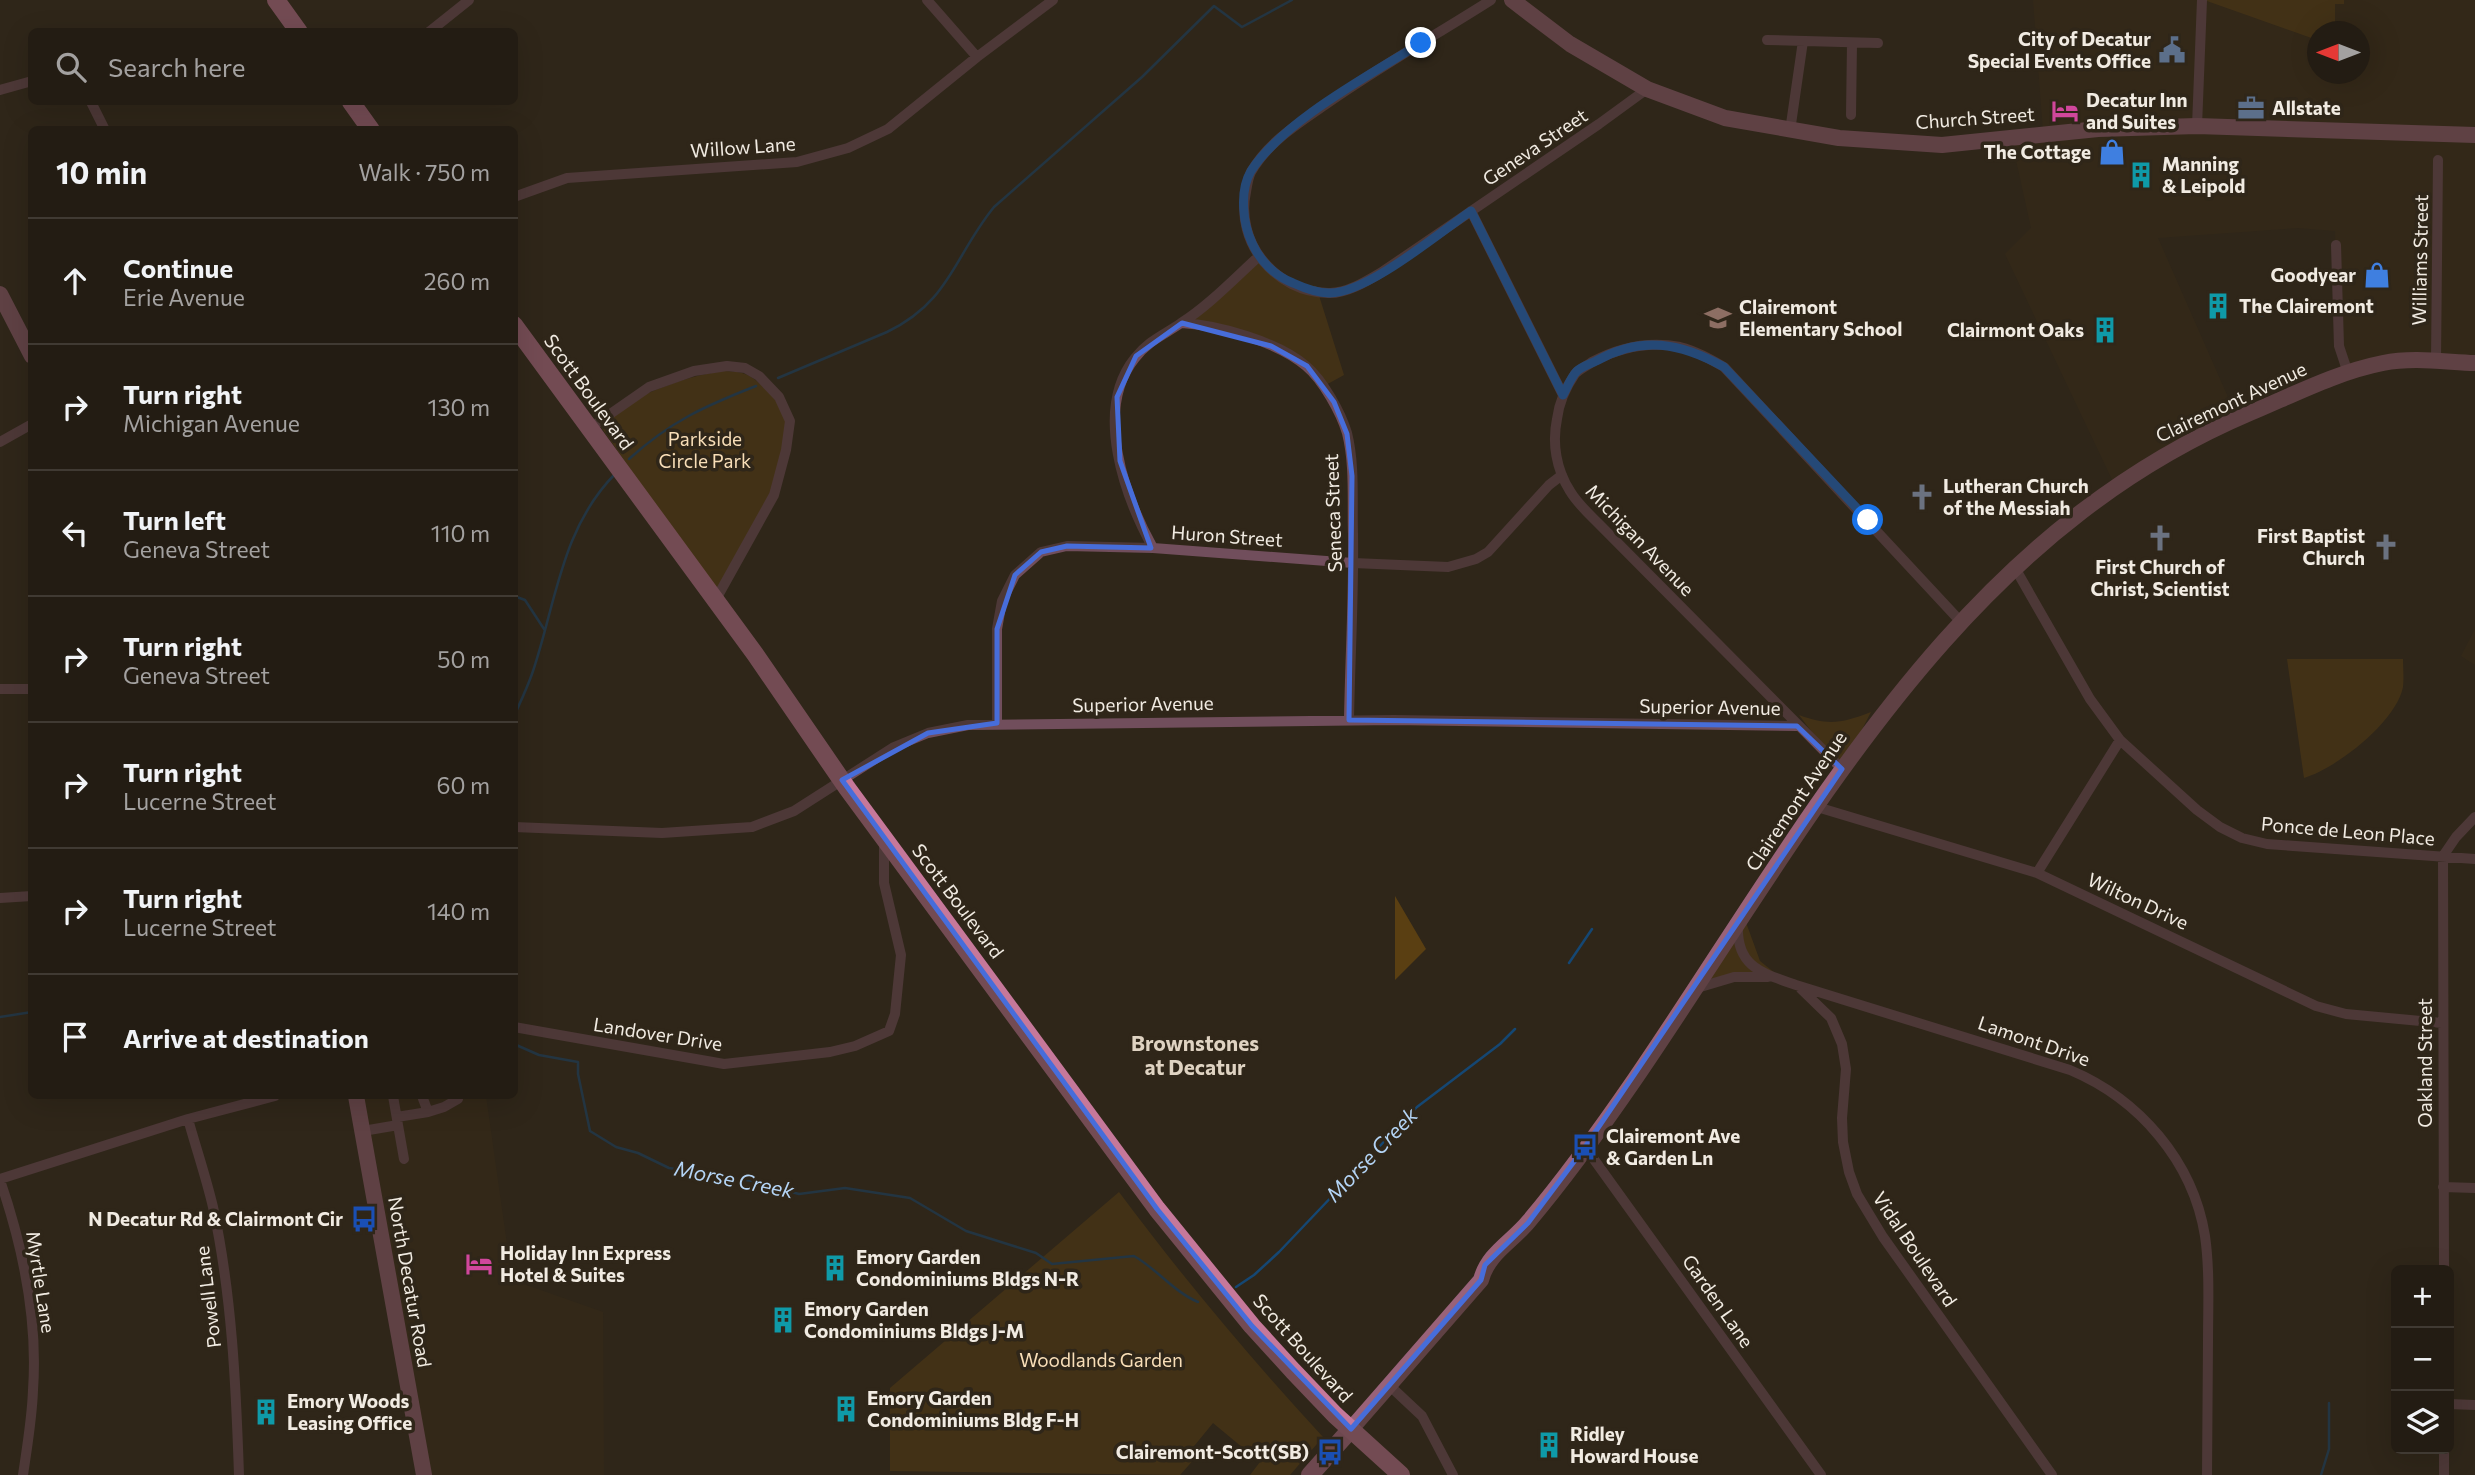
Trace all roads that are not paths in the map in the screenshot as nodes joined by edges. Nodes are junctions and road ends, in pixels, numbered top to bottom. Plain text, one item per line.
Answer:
1 (276, 0) edge
2 (469, 0) edge
3 (927, 0) edge
4 (1053, 0) edge
5 (1491, 0) edge
6 (1512, 0) edge
7 (2202, 0) edge
8 (296, 28) edge
9 (434, 28) edge
10 (1767, 40) dead end
11 (1803, 41) junction
12 (1852, 43) junction
13 (1878, 43) dead end
14 (977, 57) junction
15 (28, 82) edge
16 (1647, 89) junction
17 (0, 90) edge
18 (92, 105) edge
19 (353, 105) edge
20 (1851, 115) dead end
21 (103, 126) edge
22 (368, 126) edge
23 (2197, 126) junction
24 (1790, 131) junction
25 (2475, 135) edge
26 (2438, 160) dead end
27 (518, 196) edge
28 (1471, 211) junction
29 (2336, 244) dead end
30 (1258, 257) junction
31 (0, 294) edge
32 (1182, 323) junction
33 (518, 330) edge
34 (28, 348) edge
35 (2436, 361) junction
36 (2475, 363) edge
37 (2348, 373) junction
38 (1563, 395) junction
39 (28, 426) edge
40 (590, 428) junction
41 (0, 442) edge
42 (1562, 475) junction
43 (1153, 548) junction
44 (1353, 563) junction
45 (2015, 568) junction
46 (715, 601) junction
47 (1961, 622) junction
48 (0, 689) edge
49 (28, 689) edge
50 (1349, 720) junction
51 (997, 723) junction
52 (1797, 726) junction
53 (2120, 740) junction
54 (1842, 769) junction
55 (842, 780) junction
56 (1817, 807) junction
57 (2475, 817) edge
58 (518, 827) edge
59 (884, 836) junction
60 (2443, 856) junction
61 (2475, 859) edge
62 (2037, 873) junction
63 (28, 896) edge
64 (0, 898) edge
65 (1738, 925) junction
66 (1781, 979) junction
67 (1796, 985) junction
68 (1697, 988) junction
69 (2442, 1023) junction
70 (518, 1028) edge
71 (264, 1099) edge
72 (357, 1099) edge
73 (394, 1099) edge
74 (423, 1099) edge
75 (458, 1099) dead end
76 (428, 1112) junction
77 (188, 1119) junction
78 (398, 1121) junction
79 (363, 1131) junction
80 (1586, 1147) junction
81 (404, 1159) dead end
82 (0, 1180) edge
83 (2443, 1187) junction
84 (2475, 1188) edge
85 (2444, 1265) edge
86 (1390, 1386) junction
87 (2454, 1404) edge
88 (2475, 1405) edge
89 (1351, 1429) junction
90 (2444, 1454) edge
91 (23, 1475) edge
92 (239, 1475) edge
93 (424, 1475) edge
94 (1310, 1475) edge
95 (1401, 1475) edge
96 (1453, 1475) edge
97 (1821, 1475) edge
98 (2052, 1475) edge
99 (2207, 1475) edge
100 (2444, 1475) edge

1 - 8 highway
2 - 9 street
3 - 14 street
4 - 14 street, Willow Lane
5 - 30 street
6 - 16 main road, Church Street
7 - 23 street
10 - 11 street
11 - 12 street
11 - 24 street
12 - 13 street
12 - 20 street
14 - 27 street, Willow Lane
15 - 17 street
16 - 24 main road, Church Street
16 - 28 street, Geneva Street
18 - 21 street
19 - 22 highway
23 - 24 main road, Church Street
23 - 25 main road, Church Street
26 - 35 street, Williams Street
28 - 30 street, Geneva Street
28 - 38 street
29 - 37 street
30 - 32 street
31 - 34 main road
32 - 43 street
32 - 44 street, Seneca Street
33 - 40 highway, Scott Boulevard
35 - 36 main road, Clairemont Avenue
35 - 37 main road, Clairemont Avenue
37 - 45 main road, Clairemont Avenue
38 - 42 street, Michigan Avenue
38 - 47 street
39 - 41 street
40 - 46 highway, Scott Boulevard
40 - 46 street
42 - 44 street, Huron Street
42 - 52 street, Michigan Avenue
43 - 44 street, Huron Street
43 - 51 street, Huron Street
44 - 50 street, Seneca Street
45 - 47 main road, Clairemont Avenue
45 - 53 street, Ponce de Leon Place
46 - 55 highway, Scott Boulevard
47 - 54 main road, Clairemont Avenue
48 - 49 street
50 - 51 street, Superior Avenue
50 - 52 street, Superior Avenue
51 - 55 street, Superior Avenue
52 - 54 street, Michigan Avenue
53 - 60 street, Ponce de Leon Place
53 - 62 street
54 - 56 main road, Clairemont Avenue
55 - 58 street, Superior Avenue
55 - 59 highway, Scott Boulevard
56 - 62 street, Wilton Drive
56 - 65 main road, Clairemont Avenue
57 - 60 street
59 - 70 street, Landover Drive
59 - 89 highway, Scott Boulevard
60 - 61 street, Ponce de Leon Place
60 - 69 street, Oakland Street
62 - 69 street, Wilton Drive
63 - 64 street
65 - 66 street, Lamont Drive
65 - 68 main road, Clairemont Avenue
66 - 67 street, Lamont Drive
66 - 68 street
67 - 98 street, Vidal Boulevard
67 - 99 street, Lamont Drive
68 - 80 main road, Clairemont Avenue
69 - 83 street, Oakland Street
71 - 77 street
72 - 79 main road, North Decatur Road
73 - 78 street
74 - 76 street
75 - 76 street
76 - 78 street
77 - 82 street
77 - 92 street, Powell Lane
78 - 79 street
78 - 81 street
79 - 93 main road, North Decatur Road
80 - 86 main road, Clairemont Avenue
80 - 97 street, Garden Lane
82 - 91 street, Myrtle Lane
83 - 84 street
83 - 85 street, Oakland Street
86 - 89 main road, Clairemont Avenue
86 - 96 street
87 - 88 street
89 - 94 main road, Clairemont Avenue
89 - 95 highway, Scott Boulevard
90 - 100 street

